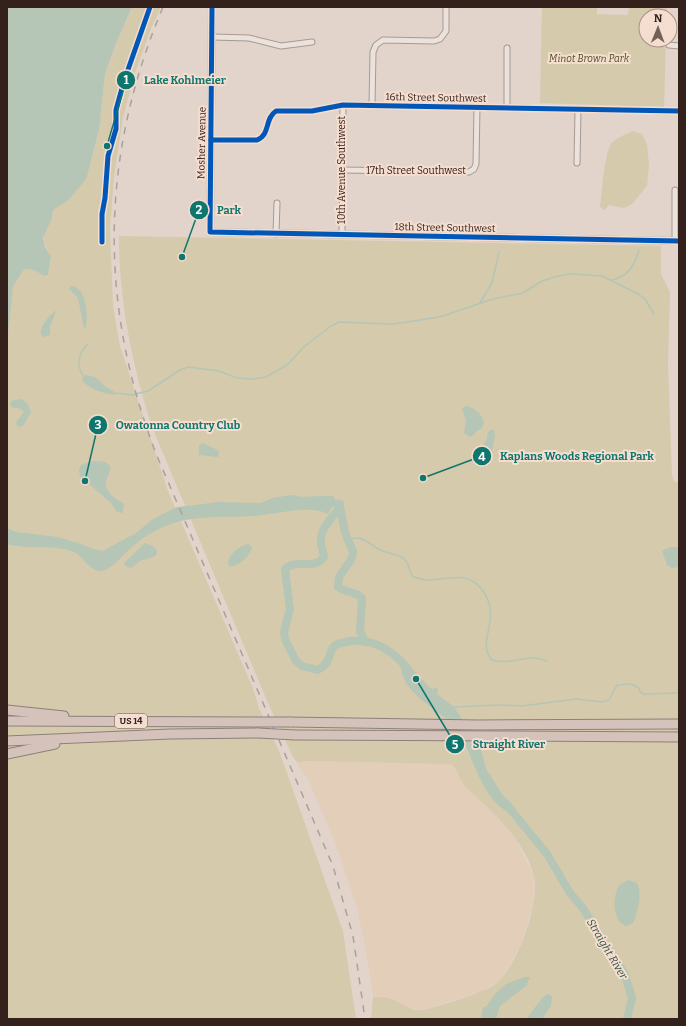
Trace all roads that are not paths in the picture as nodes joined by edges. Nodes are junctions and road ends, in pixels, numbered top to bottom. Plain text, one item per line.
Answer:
1 (212, 7) edge
2 (446, 7) edge
3 (212, 36) junction
4 (312, 42) dead end
5 (507, 48) dead end
6 (343, 105) junction
7 (372, 105) junction
8 (476, 107) junction
9 (507, 108) junction
10 (578, 109) junction
11 (679, 111) edge
12 (211, 140) junction
13 (577, 163) dead end
14 (342, 170) junction
15 (675, 190) dead end
16 (276, 203) dead end
17 (210, 232) joint
18 (276, 234) junction
19 (342, 235) junction
20 (677, 241) edge
21 (7, 710) edge
22 (121, 721) junction
23 (7, 722) edge
24 (679, 724) edge
25 (124, 737) junction
26 (679, 737) edge
27 (7, 741) edge
28 (7, 754) edge

1 - 3 street, Mosher Avenue
2 - 7 street
3 - 4 street
3 - 12 street, Mosher Avenue
5 - 9 street
6 - 7 street, 16th Street Southwest
6 - 12 street, 16th Street Southwest
6 - 14 street, 10th Avenue Southwest
7 - 8 street, 16th Street Southwest
8 - 9 street, 16th Street Southwest
8 - 14 street, 17th Street Southwest
9 - 10 street, 16th Street Southwest
10 - 11 street, 16th Street Southwest
10 - 13 street
12 - 17 street, Mosher Avenue
14 - 19 street, 10th Avenue Southwest
15 - 20 street
16 - 18 street
17 - 18 street, 18th Street Southwest
18 - 19 street, 18th Street Southwest
19 - 20 street, 18th Street Southwest
21 - 22 highway
22 - 23 highway, US 14
22 - 24 highway, US 14, bridge
25 - 26 highway, US 14, bridge
25 - 27 highway, US 14
25 - 28 highway

